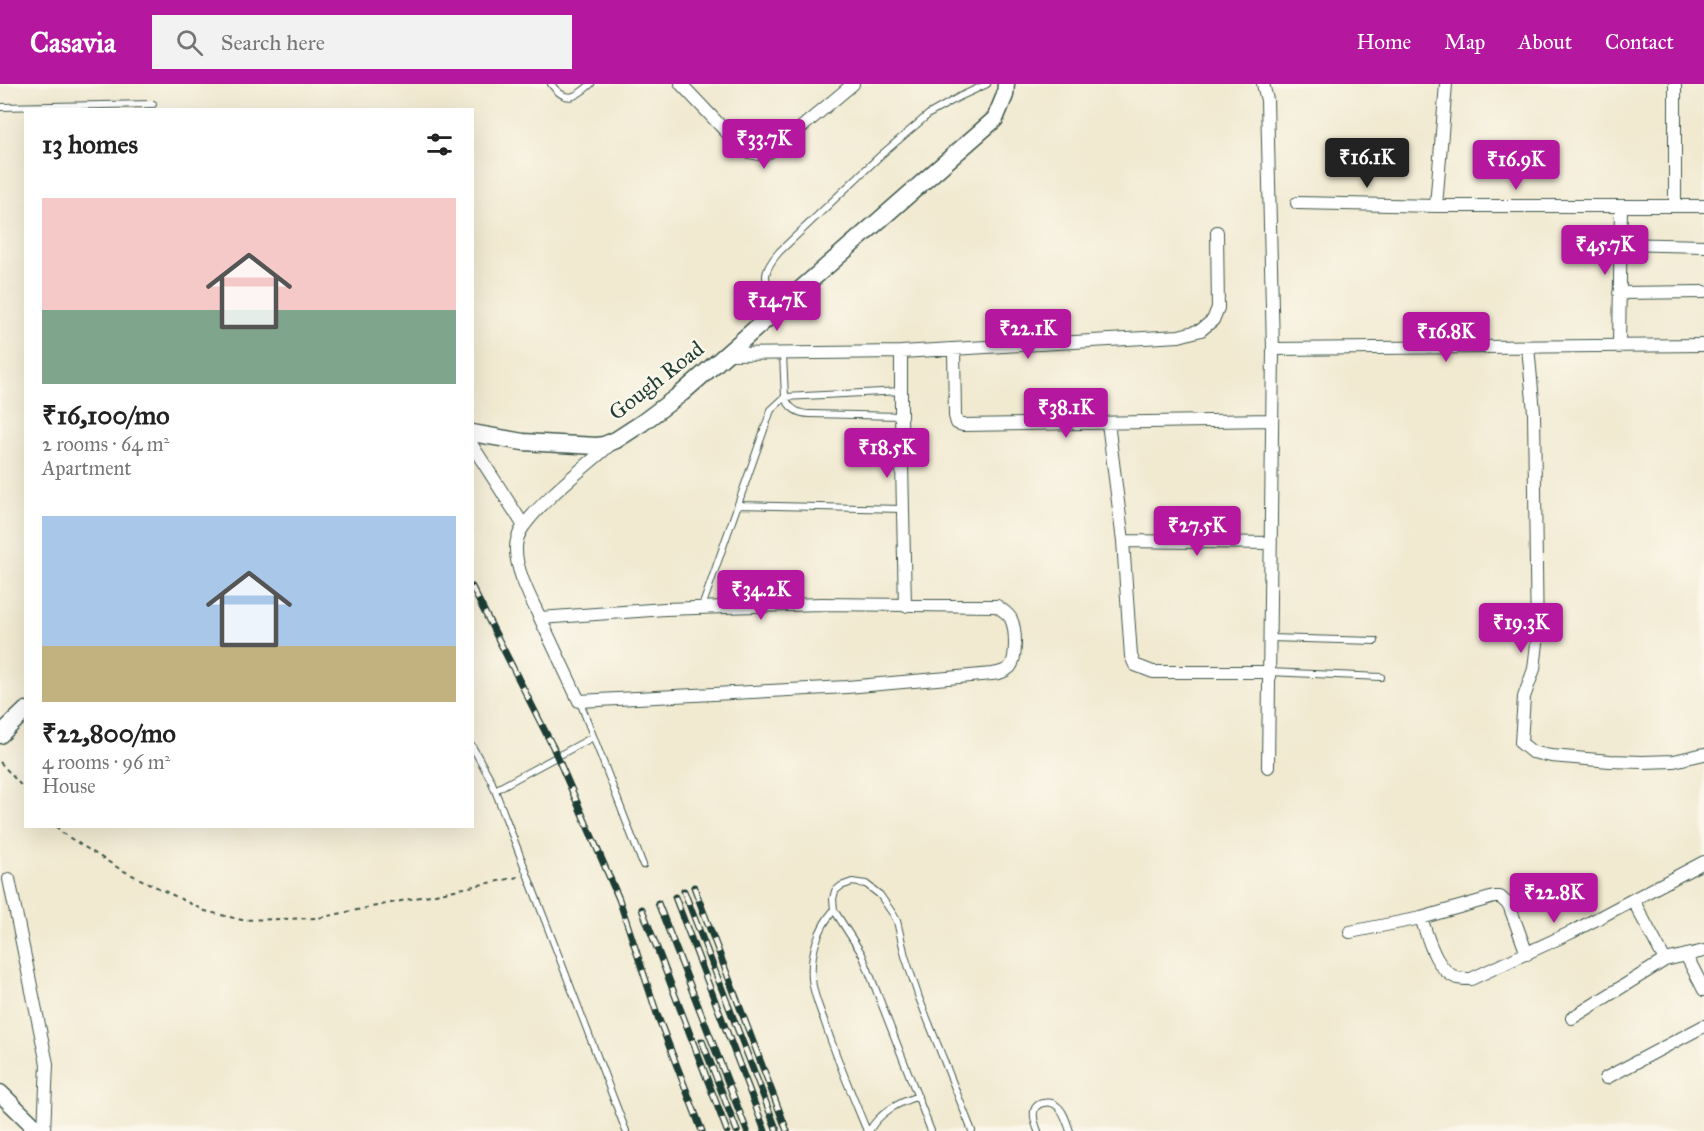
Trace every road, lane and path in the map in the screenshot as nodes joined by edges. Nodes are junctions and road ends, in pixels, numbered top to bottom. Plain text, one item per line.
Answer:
1 (551, 84) edge
2 (591, 84) edge
3 (681, 84) edge
4 (853, 84) edge
5 (987, 84) edge
6 (1006, 84) edge
7 (1263, 84) edge
8 (1446, 84) edge
9 (1675, 84) edge
10 (153, 104) dead end
11 (0, 107) edge
12 (1297, 203) dead end
13 (1436, 206) junction
14 (1680, 206) junction
15 (1704, 206) edge
16 (1621, 207) junction
17 (1704, 214) edge
18 (1217, 232) dead end
19 (1620, 244) junction
20 (1704, 246) edge
21 (1704, 292) edge
22 (1619, 293) junction
23 (778, 308) junction
24 (1704, 345) edge
25 (1528, 347) junction
26 (1619, 347) junction
27 (954, 349) junction
28 (1273, 350) junction
29 (901, 352) junction
30 (727, 354) junction
31 (783, 355) junction
32 (901, 391) junction
33 (785, 397) junction
34 (901, 416) junction
35 (1272, 420) junction
36 (1108, 423) junction
37 (474, 433) edge
38 (616, 440) junction
39 (474, 448) edge
40 (738, 505) junction
41 (903, 509) junction
42 (524, 526) junction
43 (1123, 541) junction
44 (1271, 543) junction
45 (905, 606) junction
46 (702, 608) junction
47 (540, 618) junction
48 (1270, 638) junction
49 (1375, 641) dead end
50 (1269, 672) junction
51 (1381, 677) dead end
52 (579, 701) junction
53 (24, 712) edge
54 (0, 735) edge
55 (593, 737) junction
56 (474, 750) edge
57 (1704, 754) edge
58 (0, 762) edge
59 (1268, 767) dead end
60 (24, 789) edge
61 (495, 790) junction
62 (58, 828) edge
63 (1704, 862) edge
64 (643, 865) dead end
65 (527, 875) junction
66 (9, 879) dead end
67 (1633, 900) junction
68 (834, 910) junction
69 (1421, 918) junction
70 (1350, 932) dead end
71 (1704, 951) edge
72 (1527, 954) junction
73 (1686, 954) junction
74 (1665, 960) junction
75 (1704, 990) edge
76 (1572, 1018) dead end
77 (1704, 1026) edge
78 (1606, 1078) dead end
79 (0, 1093) edge
80 (918, 1096) junction
81 (39, 1131) edge
82 (44, 1131) edge
83 (626, 1131) edge
84 (868, 1131) edge
85 (931, 1131) edge
86 (972, 1131) edge
87 (1038, 1131) edge
88 (1070, 1131) edge

1 - 2 lane
3 - 4 street
5 - 23 lane
6 - 23 street, Gough Road
7 - 28 street
8 - 13 street
9 - 14 street
10 - 11 lane
12 - 13 street
13 - 16 street
14 - 15 street
14 - 16 street
14 - 17 street
16 - 19 street
18 - 27 street
19 - 20 street
19 - 22 street
21 - 22 street
22 - 26 street
23 - 30 street, Gough Road
24 - 26 street
25 - 26 street
25 - 28 street
25 - 57 street
27 - 29 street
27 - 36 street
28 - 35 street
29 - 31 street
29 - 32 street
30 - 31 street
30 - 38 street, Gough Road
31 - 33 lane
32 - 33 lane
32 - 34 street
33 - 34 lane
33 - 40 lane
34 - 41 street
35 - 36 street
35 - 44 street
36 - 43 street
37 - 38 street, Gough Road
38 - 42 street
39 - 42 street
40 - 41 lane
40 - 46 lane
41 - 45 street
42 - 47 street
43 - 44 street
43 - 50 street
44 - 48 street
45 - 46 street
45 - 52 street
46 - 47 street
47 - 52 street
48 - 49 lane
48 - 50 street
50 - 51 lane
50 - 59 street
52 - 55 lane
53 - 54 street
55 - 61 lane
55 - 64 lane
56 - 61 lane
58 - 60 path
61 - 65 lane
62 - 65 path
63 - 67 street
65 - 83 lane
66 - 82 street
67 - 72 street
67 - 74 street
68 - 80 lane
68 - 84 lane
68 - 86 lane
69 - 70 street
69 - 72 street
69 - 72 street
71 - 73 street
73 - 74 street
73 - 75 street
74 - 76 street
77 - 78 street
79 - 81 street
80 - 84 lane
80 - 85 lane
87 - 88 lane

